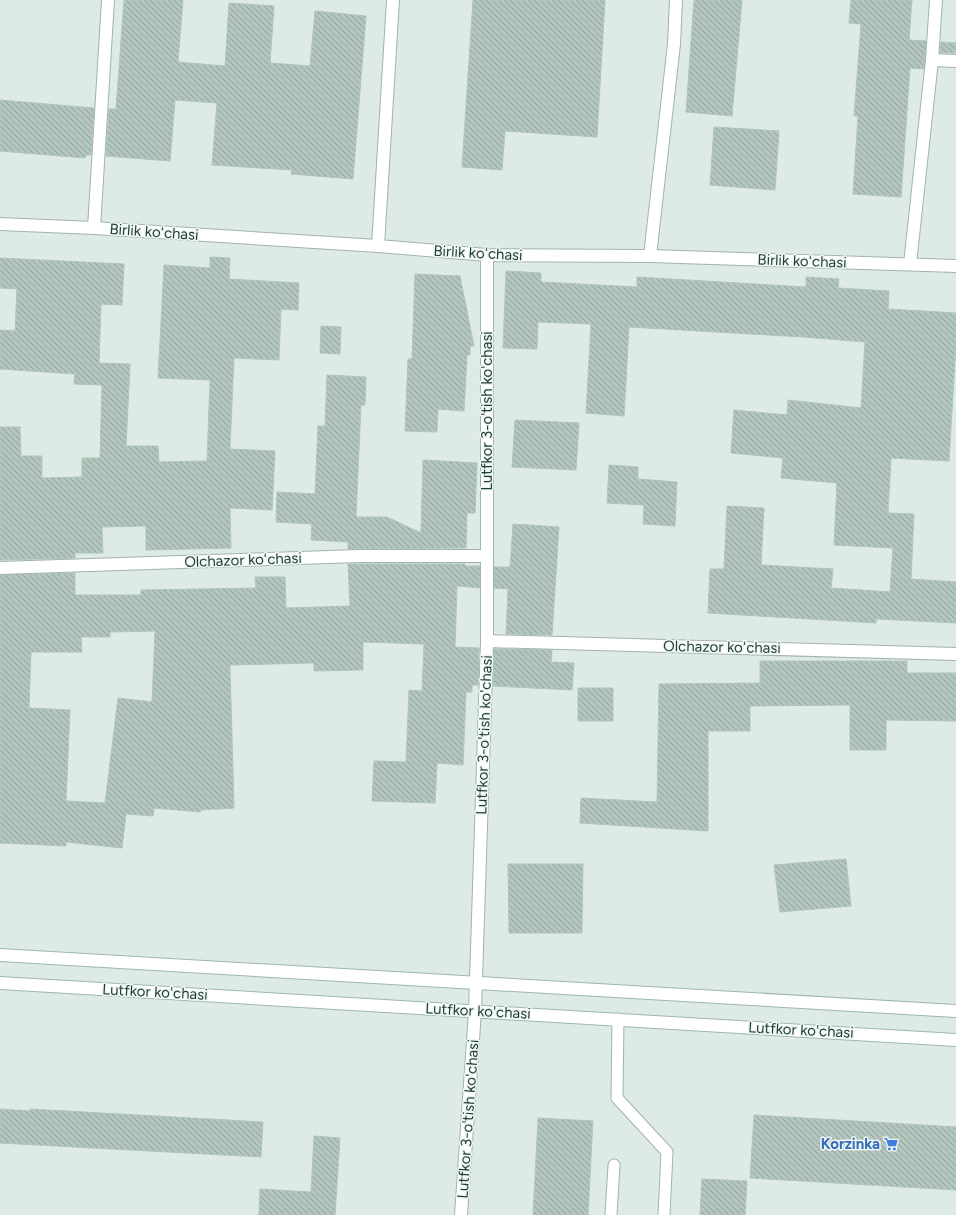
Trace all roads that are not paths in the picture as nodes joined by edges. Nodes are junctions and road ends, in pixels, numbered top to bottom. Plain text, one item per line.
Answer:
1 (108, 0) edge
2 (393, 0) edge
3 (676, 0) edge
4 (936, 0) edge
5 (932, 60) junction
6 (956, 62) edge
7 (0, 224) edge
8 (94, 228) junction
9 (378, 246) junction
10 (487, 255) junction
11 (650, 256) junction
12 (910, 264) junction
13 (956, 266) edge
14 (487, 556) junction
15 (0, 568) edge
16 (487, 641) junction
17 (956, 654) edge
18 (0, 955) edge
19 (0, 983) edge
20 (476, 983) junction
21 (475, 1011) junction
22 (956, 1011) edge
23 (618, 1019) junction
24 (956, 1040) edge
25 (614, 1165) dead end
26 (461, 1215) edge
27 (611, 1215) edge
28 (664, 1215) edge

1 - 8 street
2 - 9 street
3 - 11 street
4 - 5 street
5 - 6 street
5 - 12 street
7 - 8 street, Birlik koʻchasi
8 - 9 street, Birlik koʻchasi
9 - 10 street, Birlik koʻchasi
10 - 11 street, Birlik koʻchasi
10 - 14 street, Lutfkor 3-o'tish ko'chasi
11 - 12 street, Birlik koʻchasi
12 - 13 street, Birlik koʻchasi
14 - 15 street, Olchazor koʻchasi
14 - 16 street, Lutfkor 3-o'tish ko'chasi
16 - 17 street, Olchazor koʻchasi
16 - 20 street, Lutfkor 3-o'tish ko'chasi
18 - 20 street, Lutfkor ko'chasi
19 - 21 street, Lutfkor ko'chasi
20 - 21 street, Lutfkor 3-o'tish ko'chasi
20 - 22 street, Lutfkor ko'chasi
21 - 23 street, Lutfkor ko'chasi
21 - 26 street, Lutfkor 3-o'tish ko'chasi
23 - 24 street, Lutfkor ko'chasi
23 - 28 lane
25 - 27 lane

